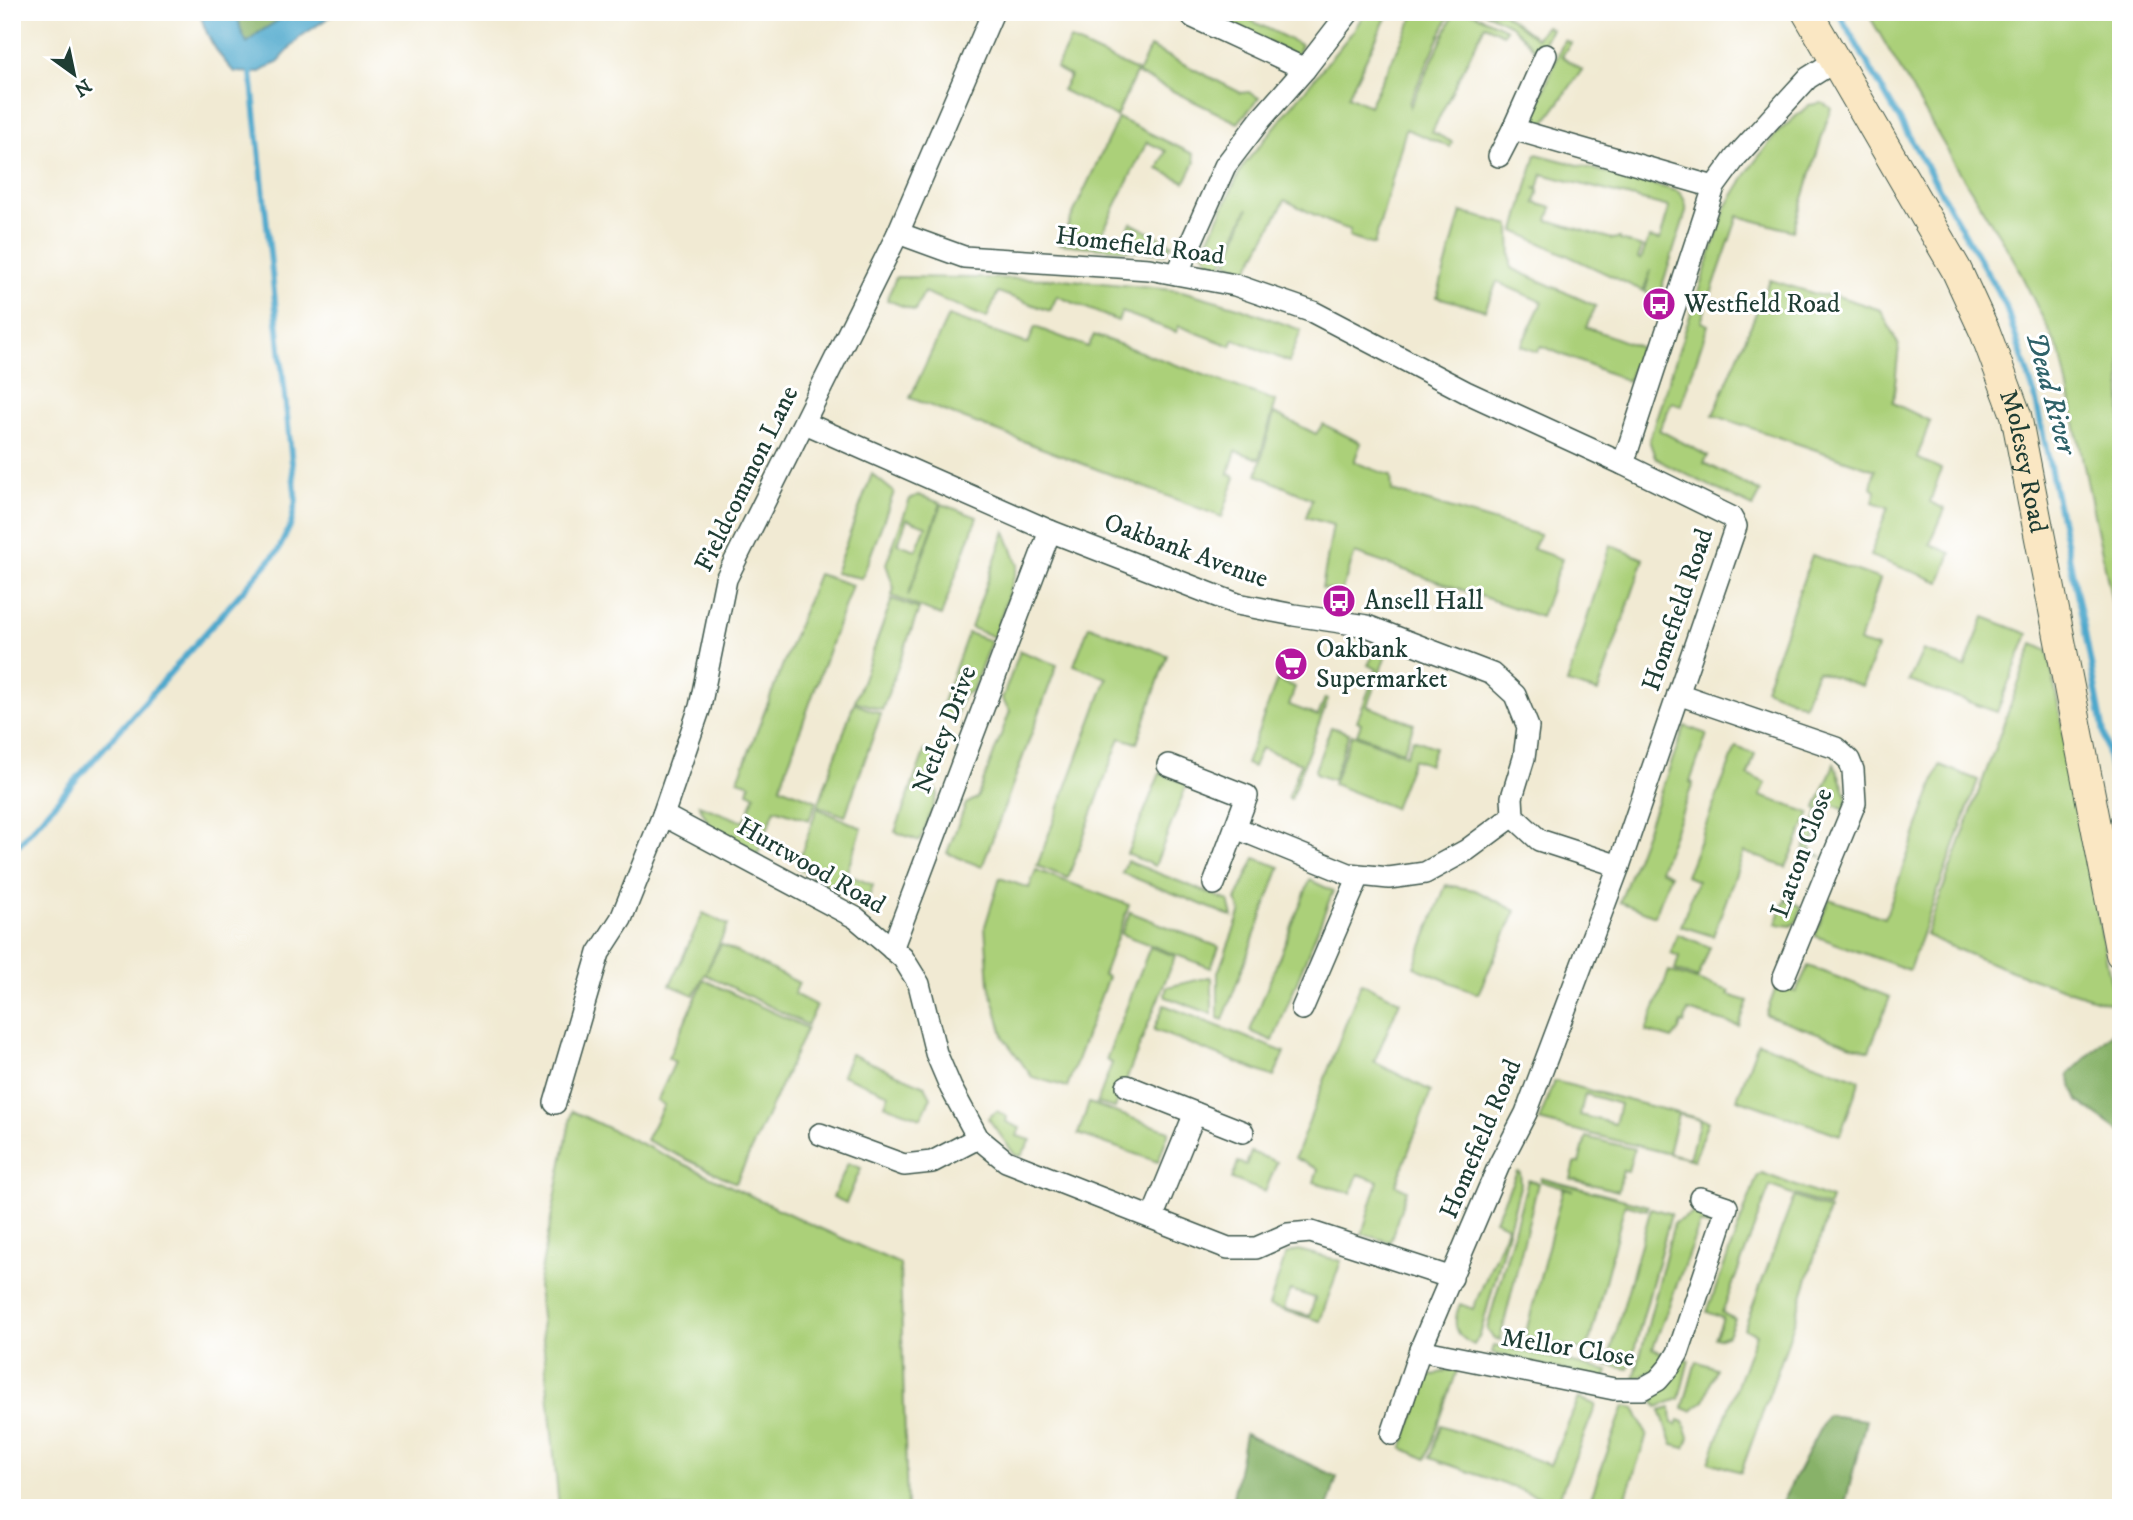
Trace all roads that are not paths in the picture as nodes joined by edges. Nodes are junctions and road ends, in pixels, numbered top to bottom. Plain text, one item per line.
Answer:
1 (993, 12) edge
2 (1349, 12) edge
3 (1807, 12) edge
4 (1193, 17) dead end
5 (1546, 55) dead end
6 (1835, 61) junction
7 (1306, 69) junction
8 (1513, 129) junction
9 (1499, 156) dead end
10 (1714, 187) junction
11 (898, 233) junction
12 (1177, 274) junction
13 (805, 423) junction
14 (1623, 464) junction
15 (1050, 531) junction
16 (1678, 694) junction
17 (1168, 765) dead end
18 (663, 815) junction
19 (1513, 816) junction
20 (1236, 828) junction
21 (1619, 866) junction
22 (1359, 876) junction
23 (1214, 884) dead end
24 (892, 948) junction
25 (2121, 954) edge
26 (1783, 979) dead end
27 (1302, 1009) dead end
28 (1127, 1086) dead end
29 (555, 1103) dead end
30 (1195, 1113) junction
31 (1243, 1132) dead end
32 (820, 1134) dead end
33 (978, 1138) junction
34 (1700, 1198) dead end
35 (1152, 1218) junction
36 (1452, 1278) junction
37 (1420, 1350) junction
38 (1392, 1434) dead end

1 - 11 street, Fieldcommon Lane
2 - 7 street
3 - 6 street, Molesey Road
4 - 7 street
5 - 8 street
6 - 10 street
6 - 25 street, Molesey Road
7 - 12 street
8 - 9 street
8 - 10 street
10 - 14 street
11 - 12 street, Homefield Road
11 - 13 street, Fieldcommon Lane
12 - 14 street, Homefield Road
13 - 15 street, Oakbank Avenue
13 - 18 street, Fieldcommon Lane
14 - 16 street, Homefield Road
15 - 19 street, Oakbank Avenue
15 - 24 street, Netley Drive
16 - 21 street, Homefield Road
16 - 26 street, Latton Close
17 - 20 street
18 - 24 street, Hurtwood Road
18 - 29 street, Fieldcommon Lane
19 - 21 street
19 - 22 street
20 - 22 street
20 - 23 street
21 - 36 street, Homefield Road
22 - 27 street
24 - 33 street, Hurtwood Road
28 - 30 street
30 - 31 street
30 - 35 street
32 - 33 street
33 - 35 street, Hurtwood Road
34 - 37 street, Mellor Close
35 - 36 street, Hurtwood Road
36 - 37 street, Homefield Road
37 - 38 street, Homefield Road

